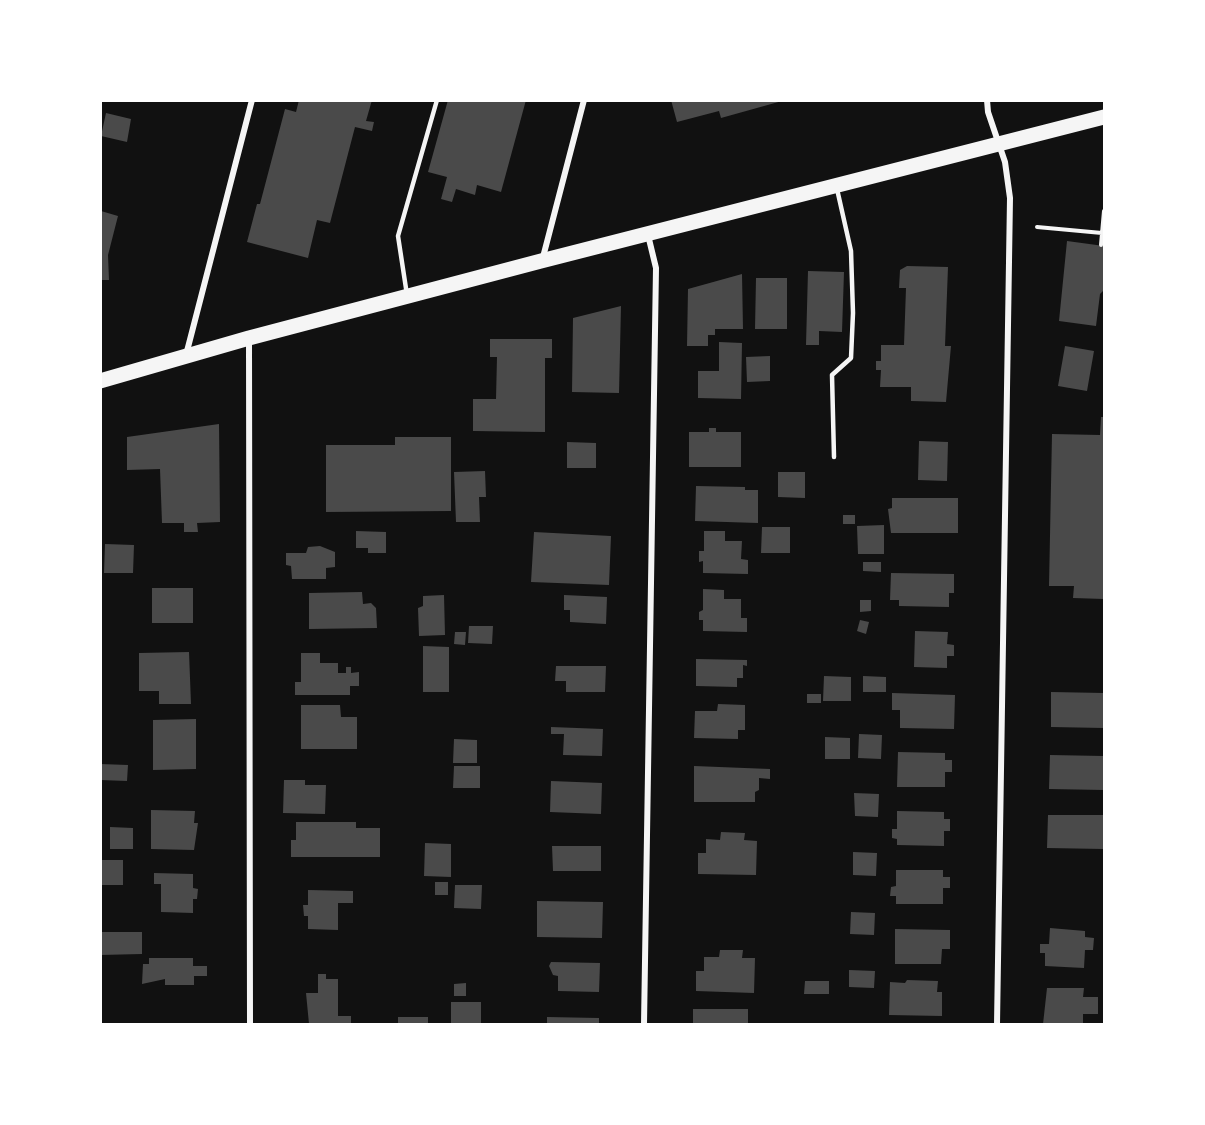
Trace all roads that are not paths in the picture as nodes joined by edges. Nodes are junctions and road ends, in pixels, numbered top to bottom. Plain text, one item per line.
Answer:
1 (252, 100) edge
2 (437, 100) edge
3 (584, 100) edge
4 (987, 100) edge
5 (1104, 117) edge
6 (1000, 144) junction
7 (836, 186) junction
8 (648, 235) junction
9 (541, 261) junction
10 (407, 298) junction
11 (249, 339) junction
12 (186, 356) junction
13 (100, 381) edge
14 (834, 457) dead end
15 (250, 1024) edge
16 (644, 1024) edge
17 (996, 1024) edge

1 - 12 street
2 - 10 lane
3 - 9 street
4 - 6 street
5 - 6 main road
6 - 7 main road
6 - 17 street
7 - 8 main road
7 - 14 lane
8 - 9 main road
8 - 16 street
9 - 10 main road
10 - 11 main road
11 - 12 main road
11 - 15 street
12 - 13 main road

